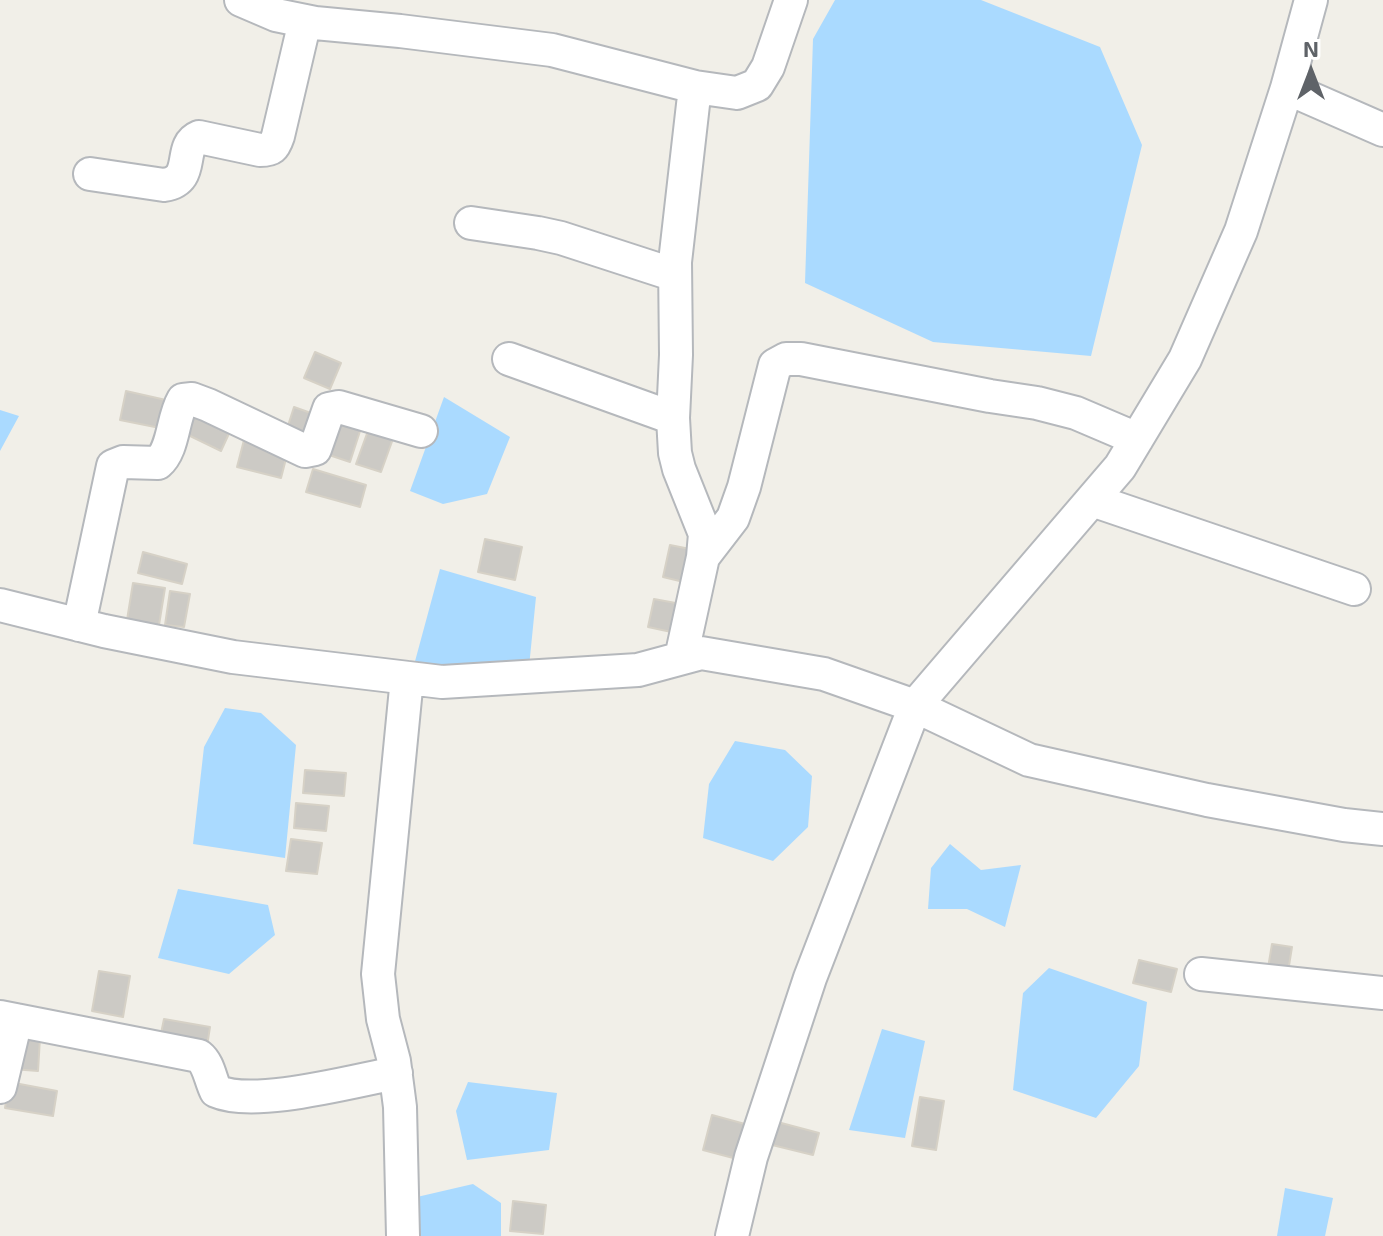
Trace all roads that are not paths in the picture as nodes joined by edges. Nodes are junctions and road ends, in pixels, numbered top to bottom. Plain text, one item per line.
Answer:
1 (241, 0) edge
2 (791, 0) edge
3 (1311, 0) edge
4 (305, 21) junction
5 (695, 87) junction
6 (1287, 88) junction
7 (1383, 130) edge
8 (90, 174) dead end
9 (471, 223) dead end
10 (675, 275) junction
11 (509, 359) dead end
12 (673, 418) junction
13 (421, 431) dead end
14 (1137, 439) junction
15 (1092, 500) junction
16 (703, 557) junction
17 (1354, 589) dead end
18 (0, 605) edge
19 (79, 625) junction
20 (681, 658) junction
21 (407, 678) junction
22 (915, 706) junction
23 (1383, 829) edge
24 (1201, 974) dead end
25 (1383, 993) edge
26 (8, 1019) edge
27 (396, 1073) junction
28 (0, 1087) edge
29 (403, 1236) edge
30 (732, 1236) edge

1 - 4 street
2 - 5 street
3 - 6 street
4 - 5 street
4 - 8 street
5 - 10 street
6 - 7 street
6 - 14 street
9 - 10 street
10 - 12 street
11 - 12 street
12 - 16 street
13 - 19 street
14 - 15 street
14 - 16 street
15 - 17 street
15 - 22 street
16 - 20 street
18 - 19 street
19 - 21 street
20 - 21 street
20 - 22 street
21 - 27 street
22 - 23 street
22 - 30 street
24 - 25 street
26 - 27 street
26 - 28 street
27 - 29 street

